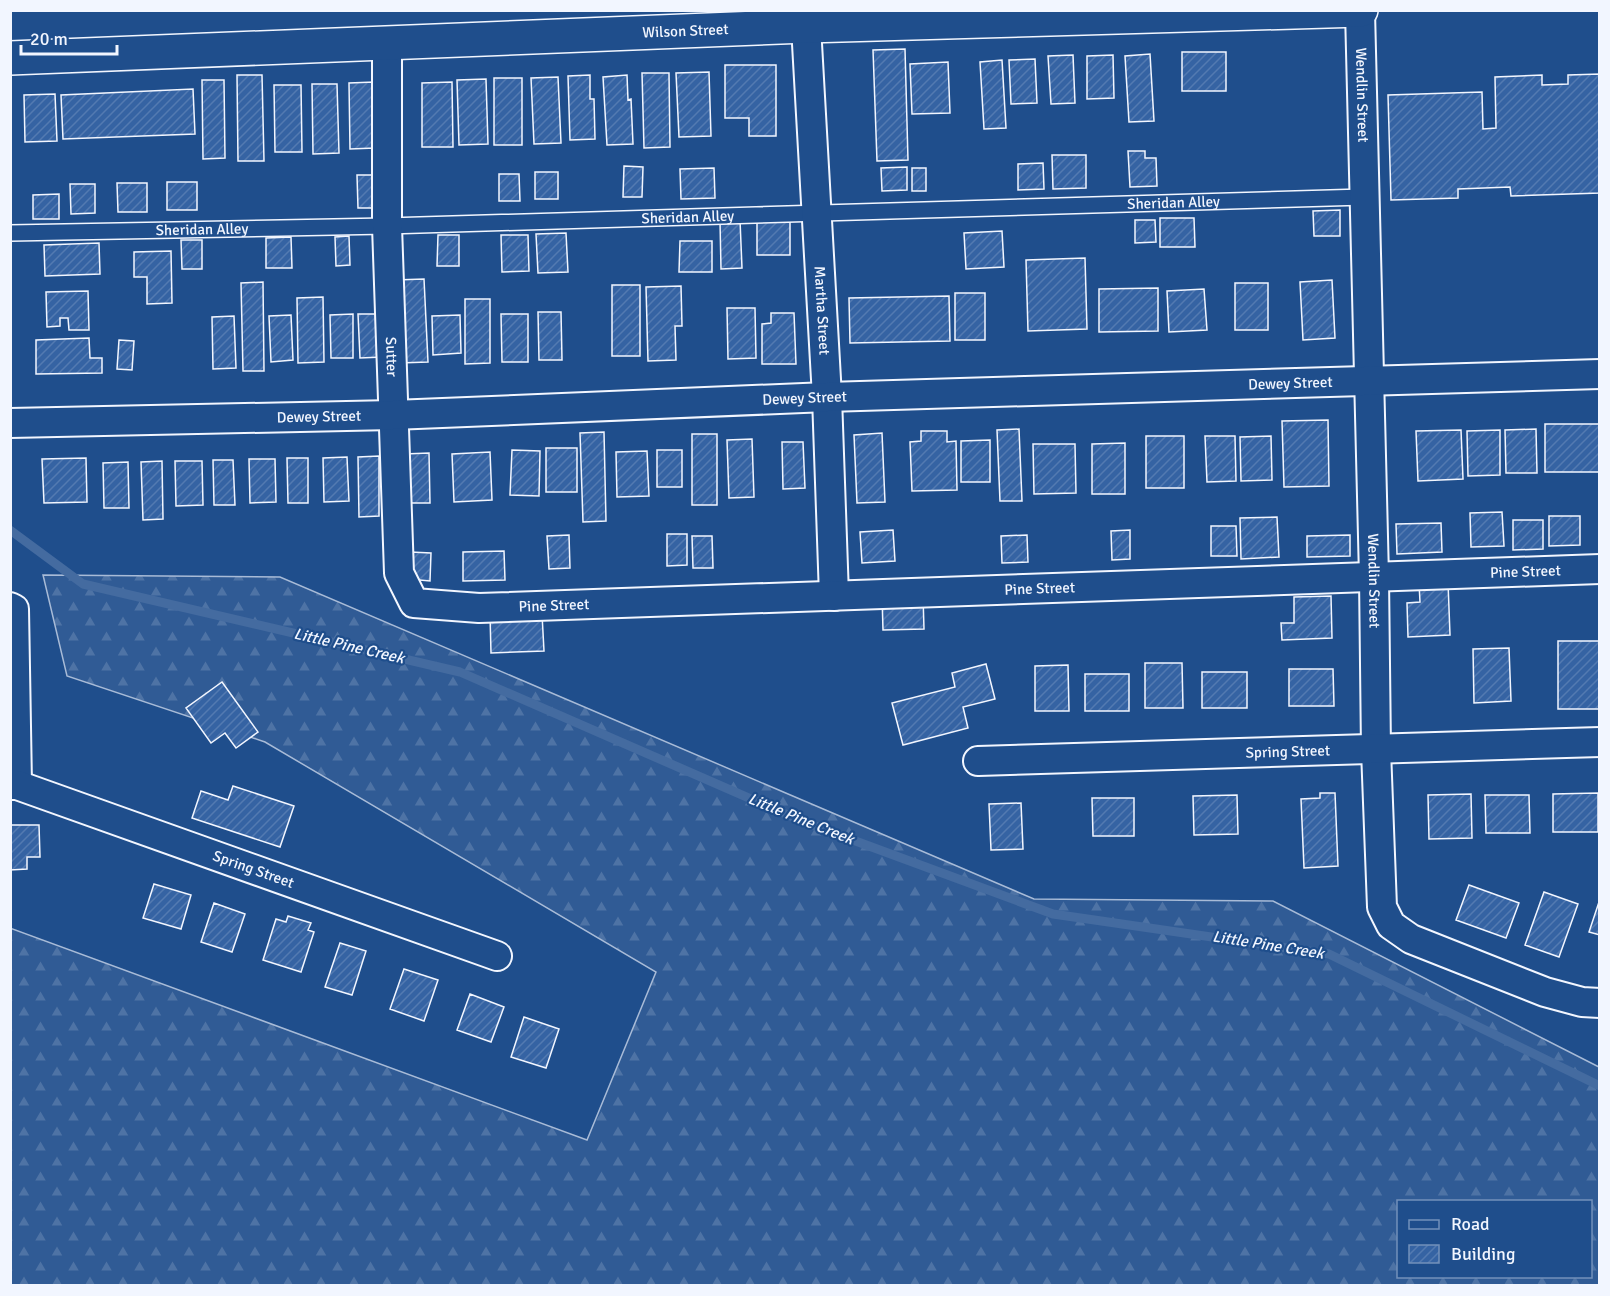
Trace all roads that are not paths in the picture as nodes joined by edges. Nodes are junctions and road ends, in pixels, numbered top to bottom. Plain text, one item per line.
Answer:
1 (1361, 10) edge
2 (892, 17) edge
3 (806, 26) junction
4 (387, 43) junction
5 (10, 58) edge
6 (1364, 197) junction
7 (816, 212) junction
8 (387, 226) junction
9 (10, 233) edge
10 (1599, 374) edge
11 (1369, 379) junction
12 (827, 397) junction
13 (393, 415) junction
14 (10, 423) edge
15 (1599, 569) edge
16 (1374, 577) junction
17 (834, 596) junction
18 (479, 608) joint
19 (12, 609) edge
20 (1599, 742) edge
21 (1376, 750) junction
22 (978, 761) dead end
23 (14, 785) edge
24 (497, 956) dead end
25 (1599, 1003) edge

1 - 2 street, Wilson Street
1 - 6 street, Wendlin Street
2 - 3 street, Wilson Street
3 - 4 street, Wilson Street
3 - 7 street, Martha Street
4 - 5 street, Wilson Street
4 - 8 street, Sutter
6 - 7 lane, Sheridan Alley
6 - 11 street, Wendlin Street
7 - 8 lane, Sheridan Alley
7 - 12 street, Martha Street
8 - 9 lane, Sheridan Alley
8 - 13 street, Sutter
10 - 11 street, Dewey Street
11 - 12 street, Dewey Street
11 - 16 street, Wendlin Street
12 - 13 street, Dewey Street
12 - 17 street, Martha Street
13 - 14 street, Dewey Street
13 - 18 street, Sutter
15 - 16 street, Pine Street
16 - 17 street, Pine Street
16 - 21 street, Wendlin Street
17 - 18 street, Pine Street
19 - 23 street
20 - 21 street, Spring Street
21 - 22 street, Spring Street
21 - 25 street, Wendlin Street
23 - 24 street, Spring Street

